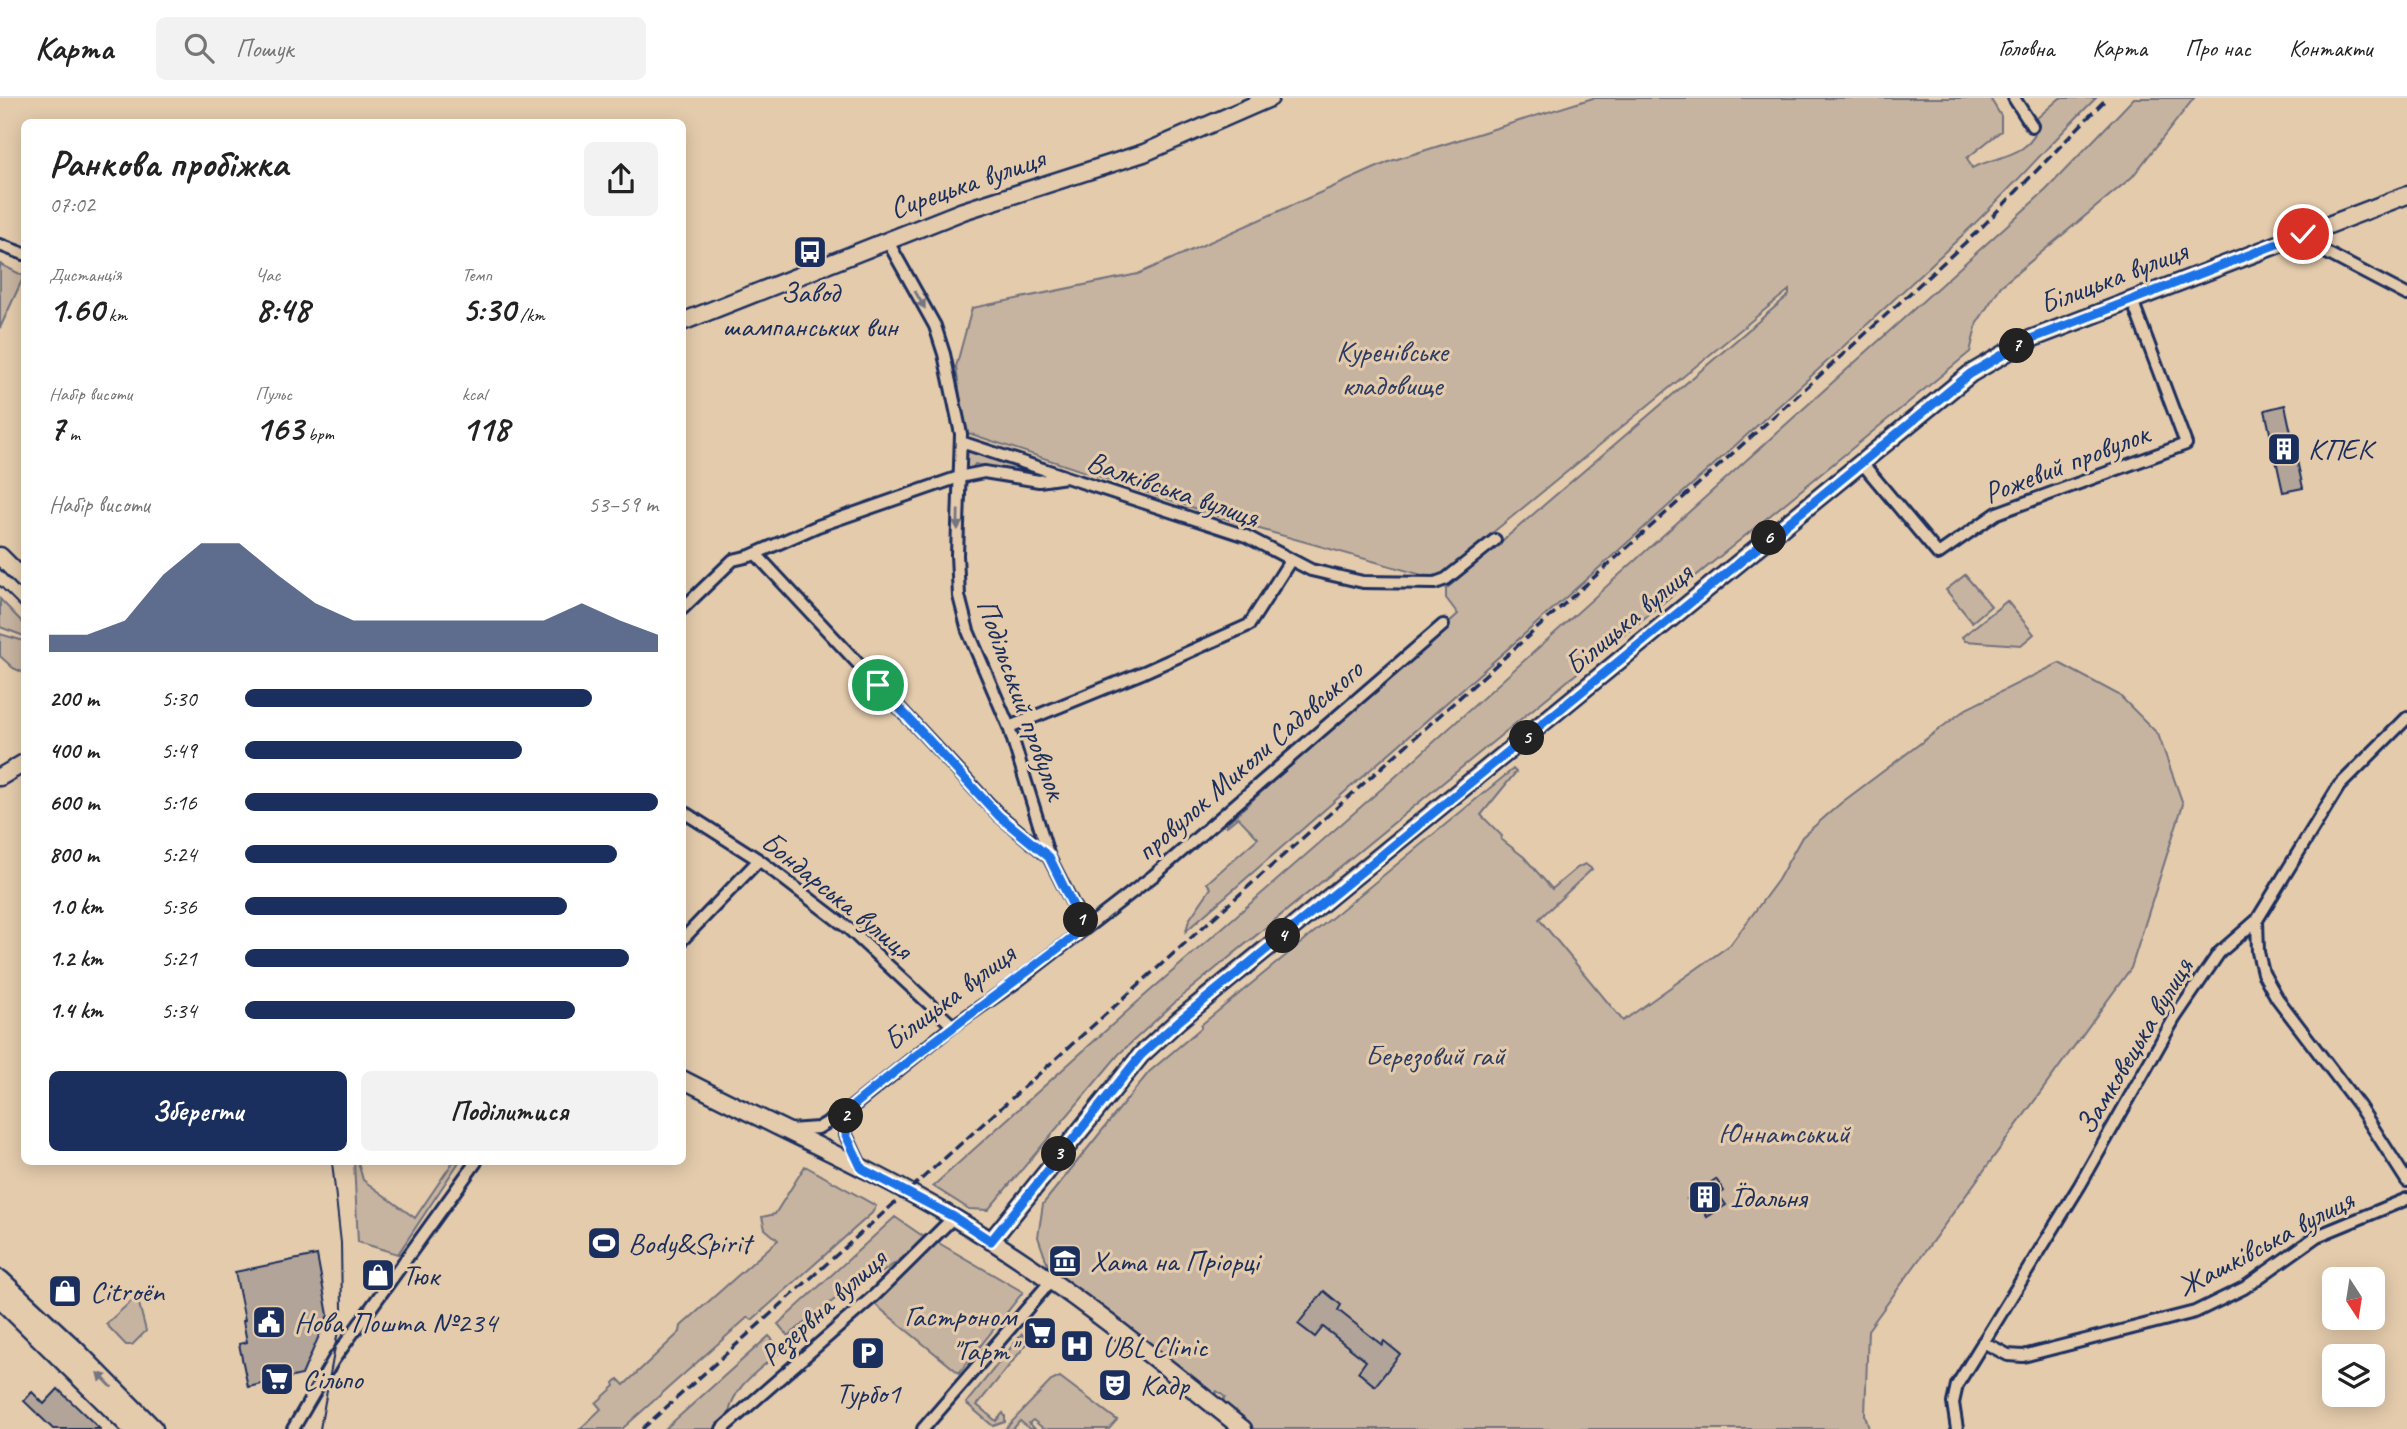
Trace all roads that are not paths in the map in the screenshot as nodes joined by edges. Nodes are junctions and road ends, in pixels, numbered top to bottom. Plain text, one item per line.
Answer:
1 (1270, 98) edge
2 (2014, 98) edge
3 (2032, 126) dead end
4 (2407, 195) edge
5 (2303, 234) junction
6 (887, 240) junction
7 (0, 246) edge
8 (21, 253) edge
9 (2407, 295) edge
10 (2132, 300) junction
11 (686, 320) edge
12 (961, 442) junction
13 (1862, 463) junction
14 (959, 477) junction
15 (1066, 477) junction
16 (1495, 540) dead end
17 (756, 554) junction
18 (0, 556) edge
19 (1290, 561) junction
20 (21, 577) edge
21 (686, 605) edge
22 (1443, 625) dead end
23 (2407, 718) edge
24 (1009, 727) junction
25 (21, 765) edge
26 (0, 777) edge
27 (686, 814) edge
28 (1049, 857) junction
29 (759, 860) junction
30 (2257, 920) junction
31 (1084, 928) junction
32 (686, 936) edge
33 (953, 1026) junction
34 (686, 1081) edge
35 (847, 1111) junction
36 (783, 1131) junction
37 (475, 1165) edge
38 (862, 1169) junction
39 (2407, 1181) edge
40 (2407, 1199) edge
41 (954, 1217) junction
42 (991, 1241) junction
43 (1051, 1281) junction
44 (3, 1293) edge
45 (1983, 1342) junction
46 (133, 1429) edge
47 (153, 1429) edge
48 (293, 1429) edge
49 (722, 1429) edge
50 (923, 1429) edge
51 (1243, 1429) edge
52 (1957, 1429) edge

1 - 6 main road, Сирецька вулиця
2 - 3 street
4 - 5 main road, Білицька вулиця
5 - 9 street
5 - 10 main road, Білицька вулиця
6 - 11 main road, Сирецька вулиця
6 -> 12 street, Подільський провулок
7 - 8 street
10 - 13 main road, Білицька вулиця
10 - 13 street, Рожевий провулок
12 - 14 street, Подільський провулок
12 - 15 street
13 - 42 main road, Білицька вулиця
14 - 15 street, Валківська вулиця
14 - 17 street, Валківська вулиця
14 -> 24 street, Подільський провулок
15 - 19 street, Валківська вулиця
16 - 19 street, Валківська вулиця
17 - 21 street, Валківська вулиця
17 - 28 street
18 - 20 main road
19 - 24 street
22 - 31 street, провулок Миколи Садовського
23 - 30 street, Замковецька вулиця
24 - 28 street, Подільський провулок
25 - 26 main road
27 - 29 street, Бондарська вулиця
28 - 31 street, Подільський провулок
29 - 32 street
29 - 33 street, Бондарська вулиця
30 - 39 street
30 - 45 street, Замковецька вулиця
31 - 33 street, Білицька вулиця
33 - 35 street, Білицька вулиця
34 - 36 main road
35 - 36 street, Білицька вулиця
35 - 38 street
36 - 38 main road
37 - 48 street
38 - 41 main road
40 - 45 street, Жашківська вулиця
41 - 42 main road
41 - 49 street, Резервна вулиця
42 - 43 main road
43 - 50 street
43 - 51 main road
44 - 46 main road
47 -> 44 main road
45 - 52 street, Замковецька вулиця

